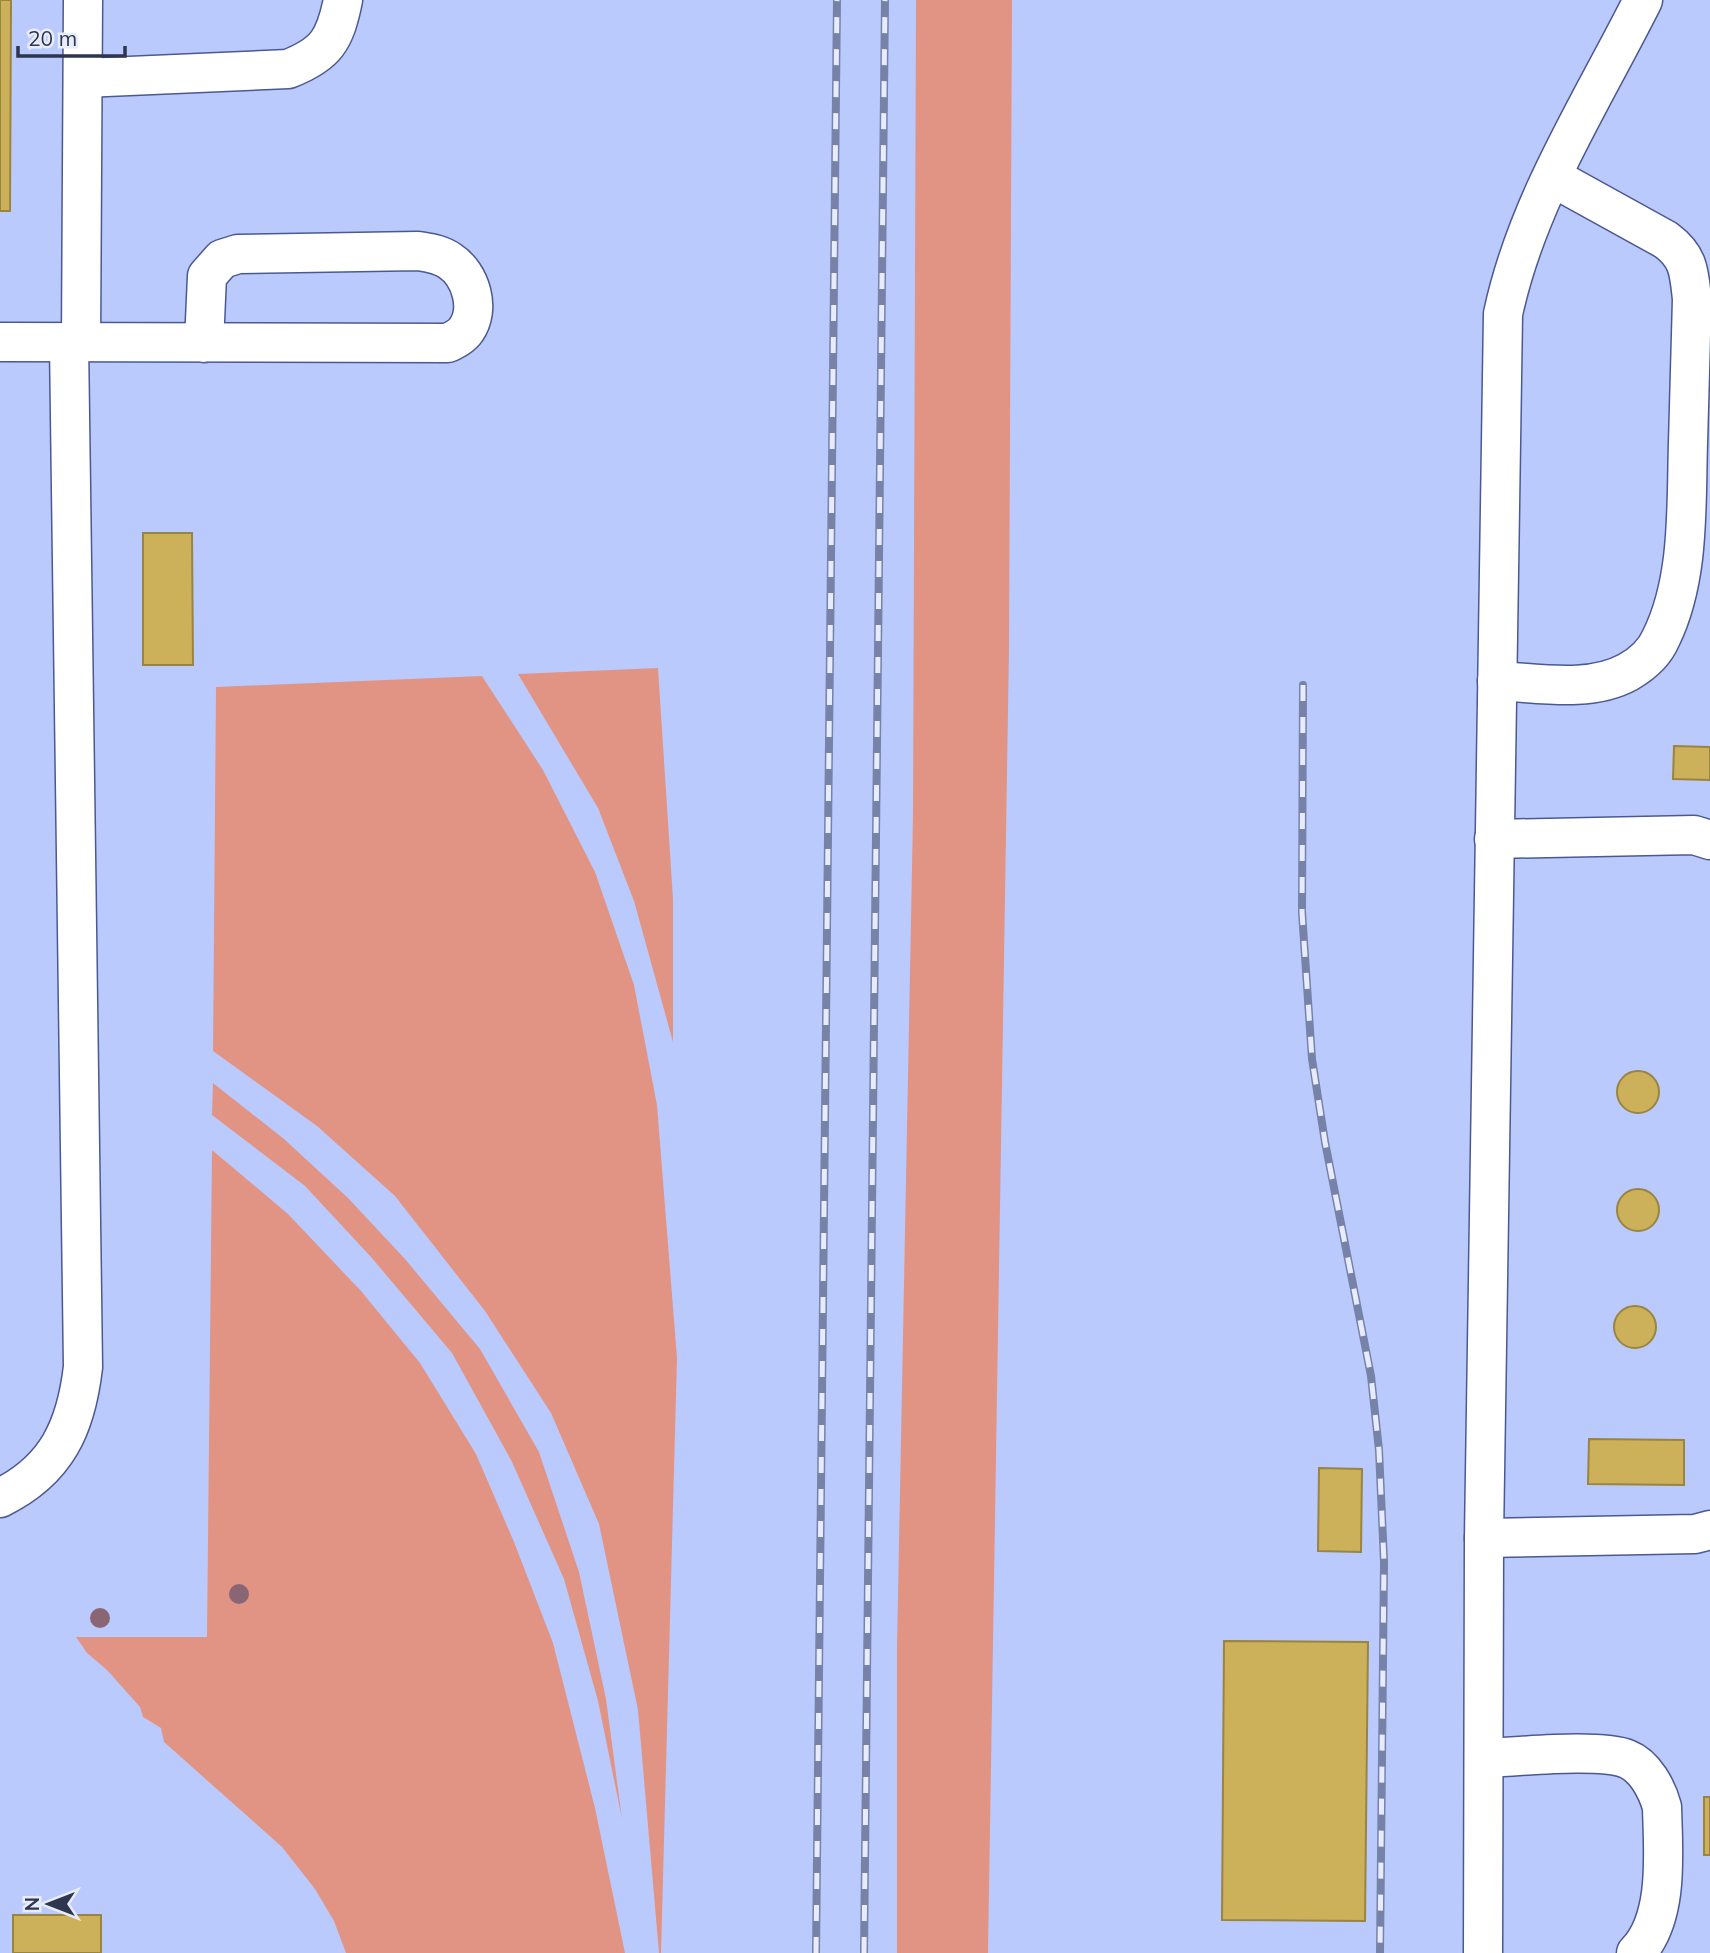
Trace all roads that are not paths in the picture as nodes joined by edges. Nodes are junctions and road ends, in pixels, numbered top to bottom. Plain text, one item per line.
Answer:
1 (83, 0) edge
2 (343, 0) edge
3 (1643, 0) edge
4 (83, 78) junction
5 (1552, 177) junction
6 (0, 342) edge
7 (75, 342) junction
8 (204, 343) junction
9 (1497, 681) junction
10 (1494, 839) junction
11 (1710, 840) edge
12 (0, 1498) edge
13 (1710, 1530) edge
14 (1484, 1538) junction
15 (1484, 1758) junction
16 (1483, 1953) edge
17 (1636, 1953) edge

1 - 4 lane
2 - 4 lane
3 - 5 lane
4 - 7 lane
5 - 9 lane
5 - 9 lane
6 - 7 lane
7 - 8 lane
7 - 12 lane
8 - 8 lane
9 - 10 lane
10 - 11 lane
10 - 14 lane
13 - 14 lane
14 - 15 lane
15 - 16 lane
15 - 17 lane

